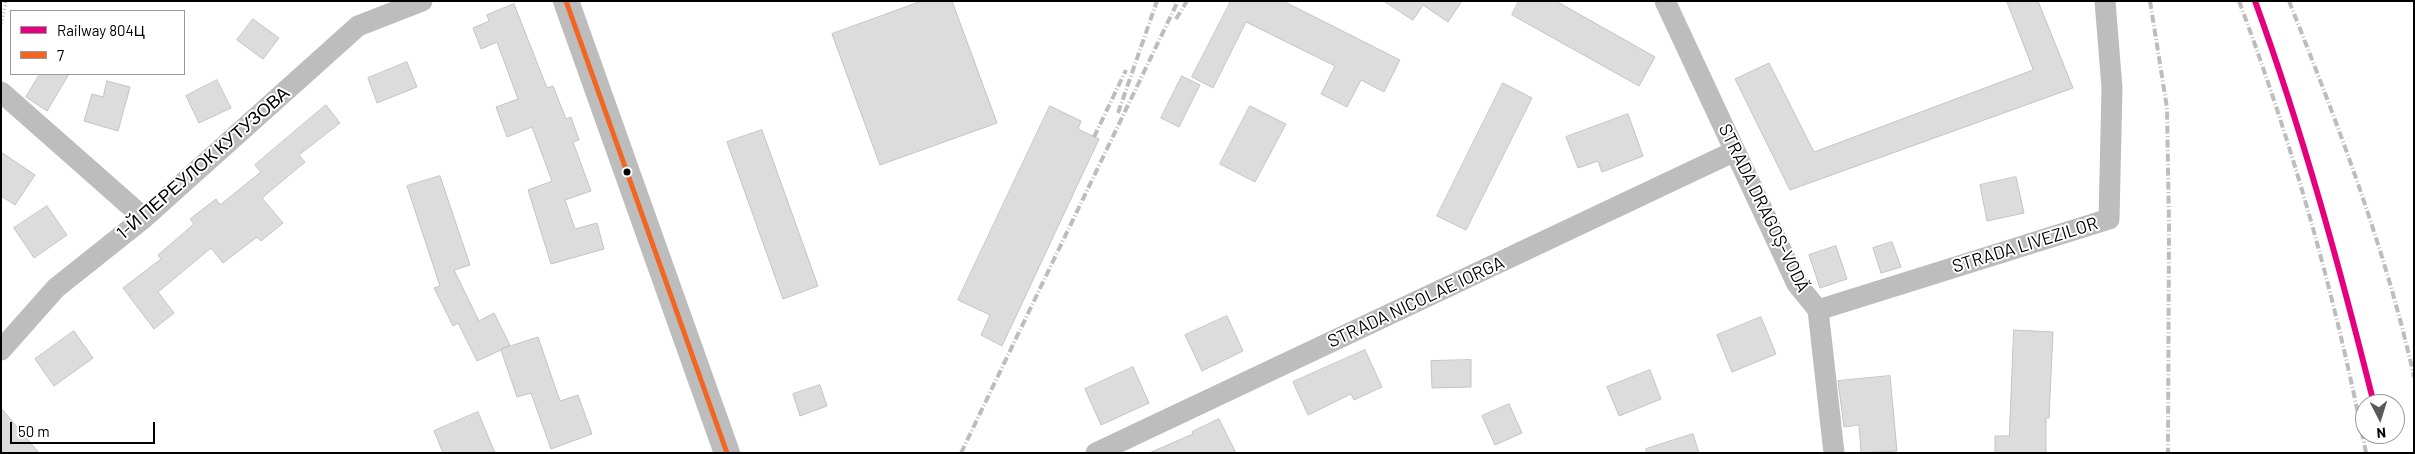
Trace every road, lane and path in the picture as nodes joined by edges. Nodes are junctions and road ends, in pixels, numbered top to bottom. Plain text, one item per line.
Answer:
1 (6, 1) edge
2 (422, 1) edge
3 (566, 1) edge
4 (1665, 1) edge
5 (2104, 1) edge
6 (1, 27) edge
7 (1, 92) edge
8 (1735, 152) junction
9 (144, 218) junction
10 (1818, 310) junction
11 (1, 350) edge
12 (727, 453) edge
13 (1096, 453) edge
14 (1834, 453) edge

1 - 6 path
2 - 9 street, 1-Й ПЕРЕУЛОК КУТУЗОВА
3 - 12 street
4 - 8 street, STRADA DRAGOŞ-VODĂ
5 - 10 street, STRADA LIVEZILOR
7 - 9 street
8 - 10 street, STRADA DRAGOŞ-VODĂ
8 - 13 street, STRADA NICOLAE IORGA
9 - 11 street, 1-Й ПЕРЕУЛОК КУТУЗОВА
10 - 14 street, STRADA DRAGOŞ-VODĂ

